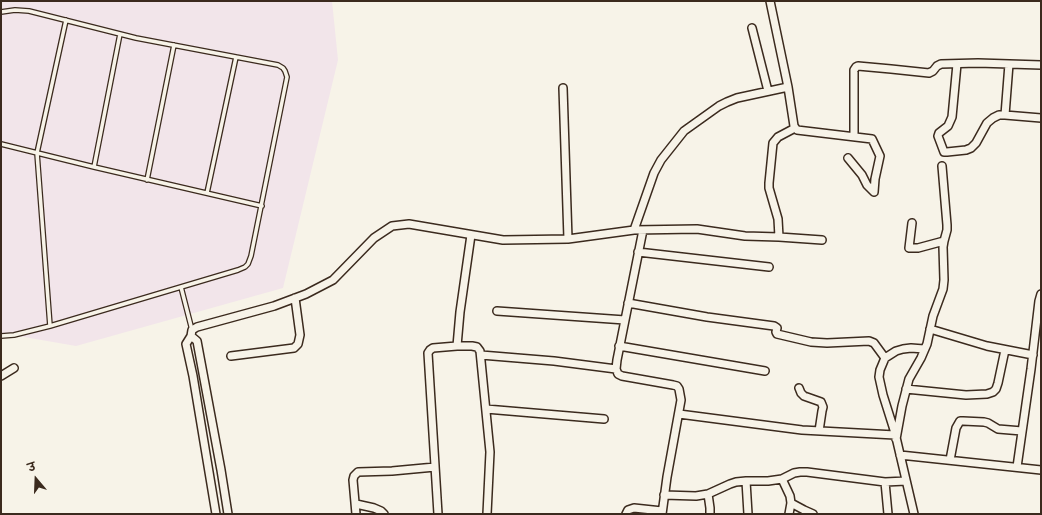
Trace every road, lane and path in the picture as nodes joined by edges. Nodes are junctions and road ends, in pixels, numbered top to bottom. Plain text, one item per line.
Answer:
1 (770, 1) edge
2 (1, 12) edge
3 (66, 20) junction
4 (752, 28) dead end
5 (120, 34) junction
6 (174, 45) junction
7 (236, 57) junction
8 (957, 64) junction
9 (1009, 64) junction
10 (1041, 65) edge
11 (788, 87) junction
12 (563, 88) dead end
13 (768, 91) junction
14 (1005, 115) junction
15 (1041, 118) edge
16 (795, 128) junction
17 (854, 136) junction
18 (1, 144) edge
19 (37, 153) junction
20 (848, 158) dead end
21 (942, 166) dead end
22 (94, 168) junction
23 (147, 180) junction
24 (207, 193) junction
25 (262, 206) junction
26 (912, 223) dead end
27 (634, 230) junction
28 (643, 230) junction
29 (471, 235) junction
30 (779, 237) junction
31 (568, 239) junction
32 (822, 240) dead end
33 (944, 241) junction
34 (638, 252) junction
35 (769, 267) dead end
36 (180, 287) junction
37 (1041, 294) edge
38 (296, 298) junction
39 (628, 303) junction
40 (497, 311) dead end
41 (625, 320) junction
42 (50, 326) junction
43 (930, 329) junction
44 (192, 333) junction
45 (1, 336) edge
46 (457, 346) junction
47 (620, 346) junction
48 (924, 350) junction
49 (1005, 350) junction
50 (481, 355) junction
51 (232, 356) dead end
52 (1033, 356) junction
53 (885, 358) junction
54 (14, 368) dead end
55 (616, 369) junction
56 (765, 371) dead end
57 (1, 376) edge
58 (799, 388) dead end
59 (906, 389) junction
60 (486, 409) junction
61 (679, 414) junction
62 (604, 419) dead end
63 (819, 431) junction
64 (1022, 431) junction
65 (895, 437) junction
66 (900, 455) junction
67 (950, 460) junction
68 (435, 467) junction
69 (1017, 467) junction
70 (1041, 470) edge
71 (782, 479) junction
72 (746, 481) junction
73 (906, 481) junction
74 (885, 482) junction
75 (708, 494) junction
76 (664, 495) junction
77 (791, 502) junction
78 (356, 504) junction
79 (662, 512) edge
80 (216, 514) edge
81 (228, 514) edge
82 (356, 514) edge
83 (384, 514) edge
84 (438, 514) edge
85 (487, 514) edge
86 (626, 514) edge
87 (710, 514) edge
88 (748, 514) edge
89 (789, 514) edge
90 (813, 514) edge
91 (888, 514) edge
92 (914, 514) edge

1 - 11 street
2 - 3 lane
3 - 5 lane
3 - 19 lane
4 - 13 street
5 - 6 lane
5 - 22 lane
6 - 7 lane
6 - 23 lane
7 - 24 lane
7 - 25 lane
8 - 9 street
8 - 14 street
8 - 17 street
9 - 10 street
9 - 14 street
11 - 13 street
11 - 16 street
12 - 31 street
13 - 27 street
14 - 15 street
16 - 17 street
16 - 30 street
17 - 20 street
18 - 19 lane
19 - 22 lane
19 - 42 lane
21 - 33 street
22 - 23 lane
23 - 24 lane
24 - 25 lane
25 - 36 lane
26 - 33 street
27 - 28 street
27 - 31 street
28 - 30 street
28 - 34 street
29 - 31 street
29 - 38 street
29 - 46 street
30 - 32 street
33 - 43 street
34 - 35 street
34 - 39 street
36 - 42 lane
36 - 44 lane
37 - 52 street
38 - 44 street
38 - 51 street
39 - 41 street
39 - 53 street
40 - 41 street
41 - 47 street
42 - 45 lane
43 - 48 street
43 - 49 street
44 - 80 street
44 - 81 street
46 - 50 street
46 - 68 street
47 - 55 street
47 - 56 street
48 - 53 street
48 - 59 street
49 - 52 street
49 - 59 street
50 - 55 street
50 - 60 street
52 - 64 street
53 - 65 street
54 - 57 street
55 - 61 street
58 - 63 street
59 - 65 street
60 - 62 street
60 - 85 street
61 - 63 street
61 - 76 street
63 - 65 street
64 - 67 street
64 - 69 street
65 - 66 street
66 - 67 street
66 - 73 street
67 - 69 street
68 - 78 street
68 - 84 street
69 - 70 street
71 - 72 street
71 - 74 street
71 - 77 street
72 - 75 street
72 - 88 street
73 - 74 street
73 - 92 street
74 - 91 street
75 - 76 street
75 - 87 street
76 - 79 street
77 - 89 street
77 - 90 street
78 - 82 street
78 - 83 street
79 - 86 street

